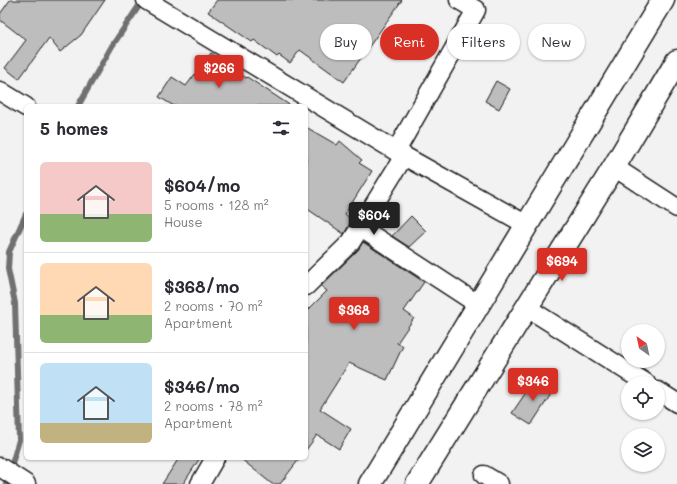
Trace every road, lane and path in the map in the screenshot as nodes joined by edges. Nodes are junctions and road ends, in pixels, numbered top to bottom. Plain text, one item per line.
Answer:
1 (459, 0) edge
2 (663, 0) edge
3 (151, 3) edge
4 (677, 61) edge
5 (0, 91) edge
6 (24, 106) edge
7 (400, 154) junction
8 (614, 167) junction
9 (677, 208) edge
10 (527, 225) junction
11 (361, 228) junction
12 (308, 284) edge
13 (479, 305) junction
14 (526, 307) junction
15 (635, 376) edge
16 (665, 395) edge
17 (677, 403) edge
18 (214, 460) edge
19 (0, 467) edge
20 (20, 480) edge
21 (200, 484) edge
22 (370, 484) edge
23 (417, 484) edge

1 - 7 street
2 - 10 main road
3 - 7 street
4 - 8 main road
5 - 6 street
7 - 10 street
7 - 11 street
8 - 9 street
8 - 14 main road
10 - 13 main road
11 - 12 street
11 - 13 street
13 - 22 main road
14 - 15 street
14 - 23 main road
16 - 17 street
18 - 21 street
19 - 20 street

